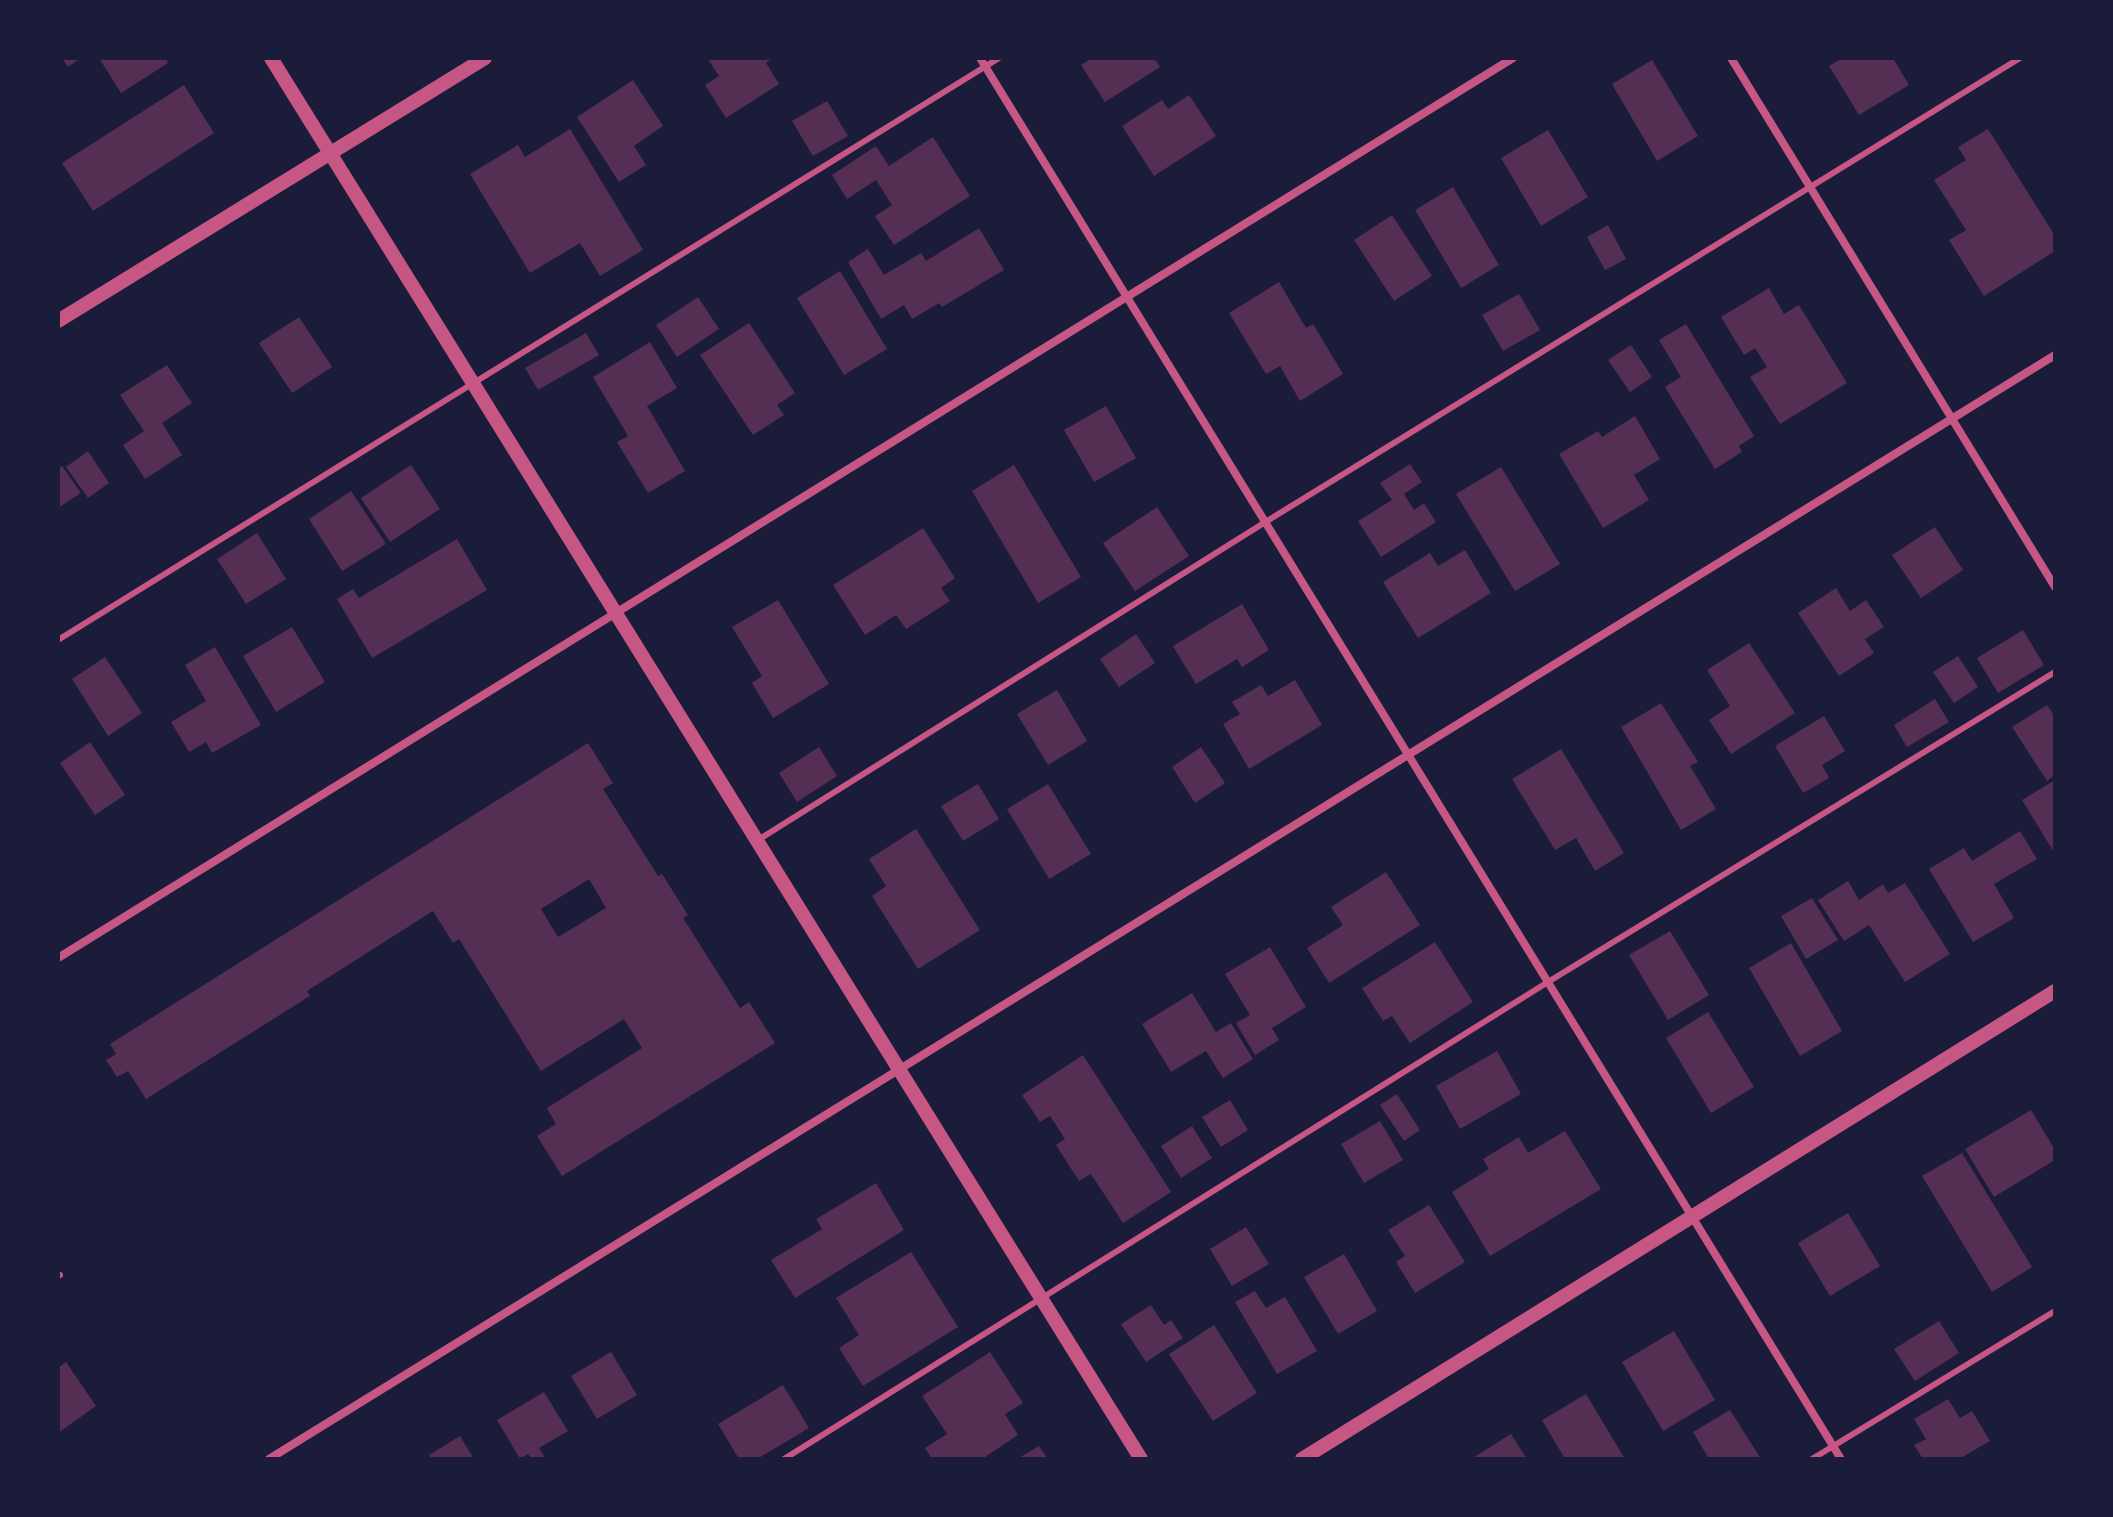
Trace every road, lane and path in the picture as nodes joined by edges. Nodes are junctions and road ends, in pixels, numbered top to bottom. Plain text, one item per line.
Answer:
1 (271, 58) edge
2 (485, 58) edge
3 (999, 58) edge
4 (1513, 58) edge
5 (1731, 58) edge
6 (2020, 58) edge
7 (982, 62) edge
8 (330, 153) junction
9 (1810, 188) junction
10 (1127, 295) junction
11 (58, 321) edge
12 (2055, 355) edge
13 (474, 384) junction
14 (1952, 419) junction
15 (1267, 521) junction
16 (2055, 587) edge
17 (616, 613) junction
18 (58, 640) edge
19 (2055, 672) edge
20 (1409, 756) junction
21 (758, 840) junction
22 (58, 958) edge
23 (1548, 982) junction
24 (2055, 991) edge
25 (900, 1069) junction
26 (1693, 1215) junction
27 (1043, 1298) junction
28 (2055, 1311) edge
29 (1833, 1446) junction
30 (269, 1459) edge
31 (784, 1459) edge
32 (1141, 1459) edge
33 (1302, 1459) edge
34 (1812, 1459) edge
35 (1841, 1459) edge

1 - 8 street
2 - 8 street
3 - 7 lane
4 - 10 street
5 - 9 street
6 - 9 lane
7 - 10 street
7 - 13 lane
8 - 11 street
8 - 13 street
9 - 14 street
9 - 15 lane
10 - 15 street
10 - 17 street
12 - 14 street
13 - 17 street
13 - 18 lane
14 - 16 street
14 - 20 street
15 - 20 street
15 - 21 lane
17 - 21 street
17 - 22 street
19 - 23 lane
20 - 23 street
20 - 25 street
21 - 25 street
23 - 26 street
23 - 27 lane
24 - 26 street
25 - 27 street
25 - 30 street
26 - 29 street
26 - 33 street
27 - 31 lane
27 - 32 street
28 - 29 lane
29 - 34 lane
29 - 35 street

